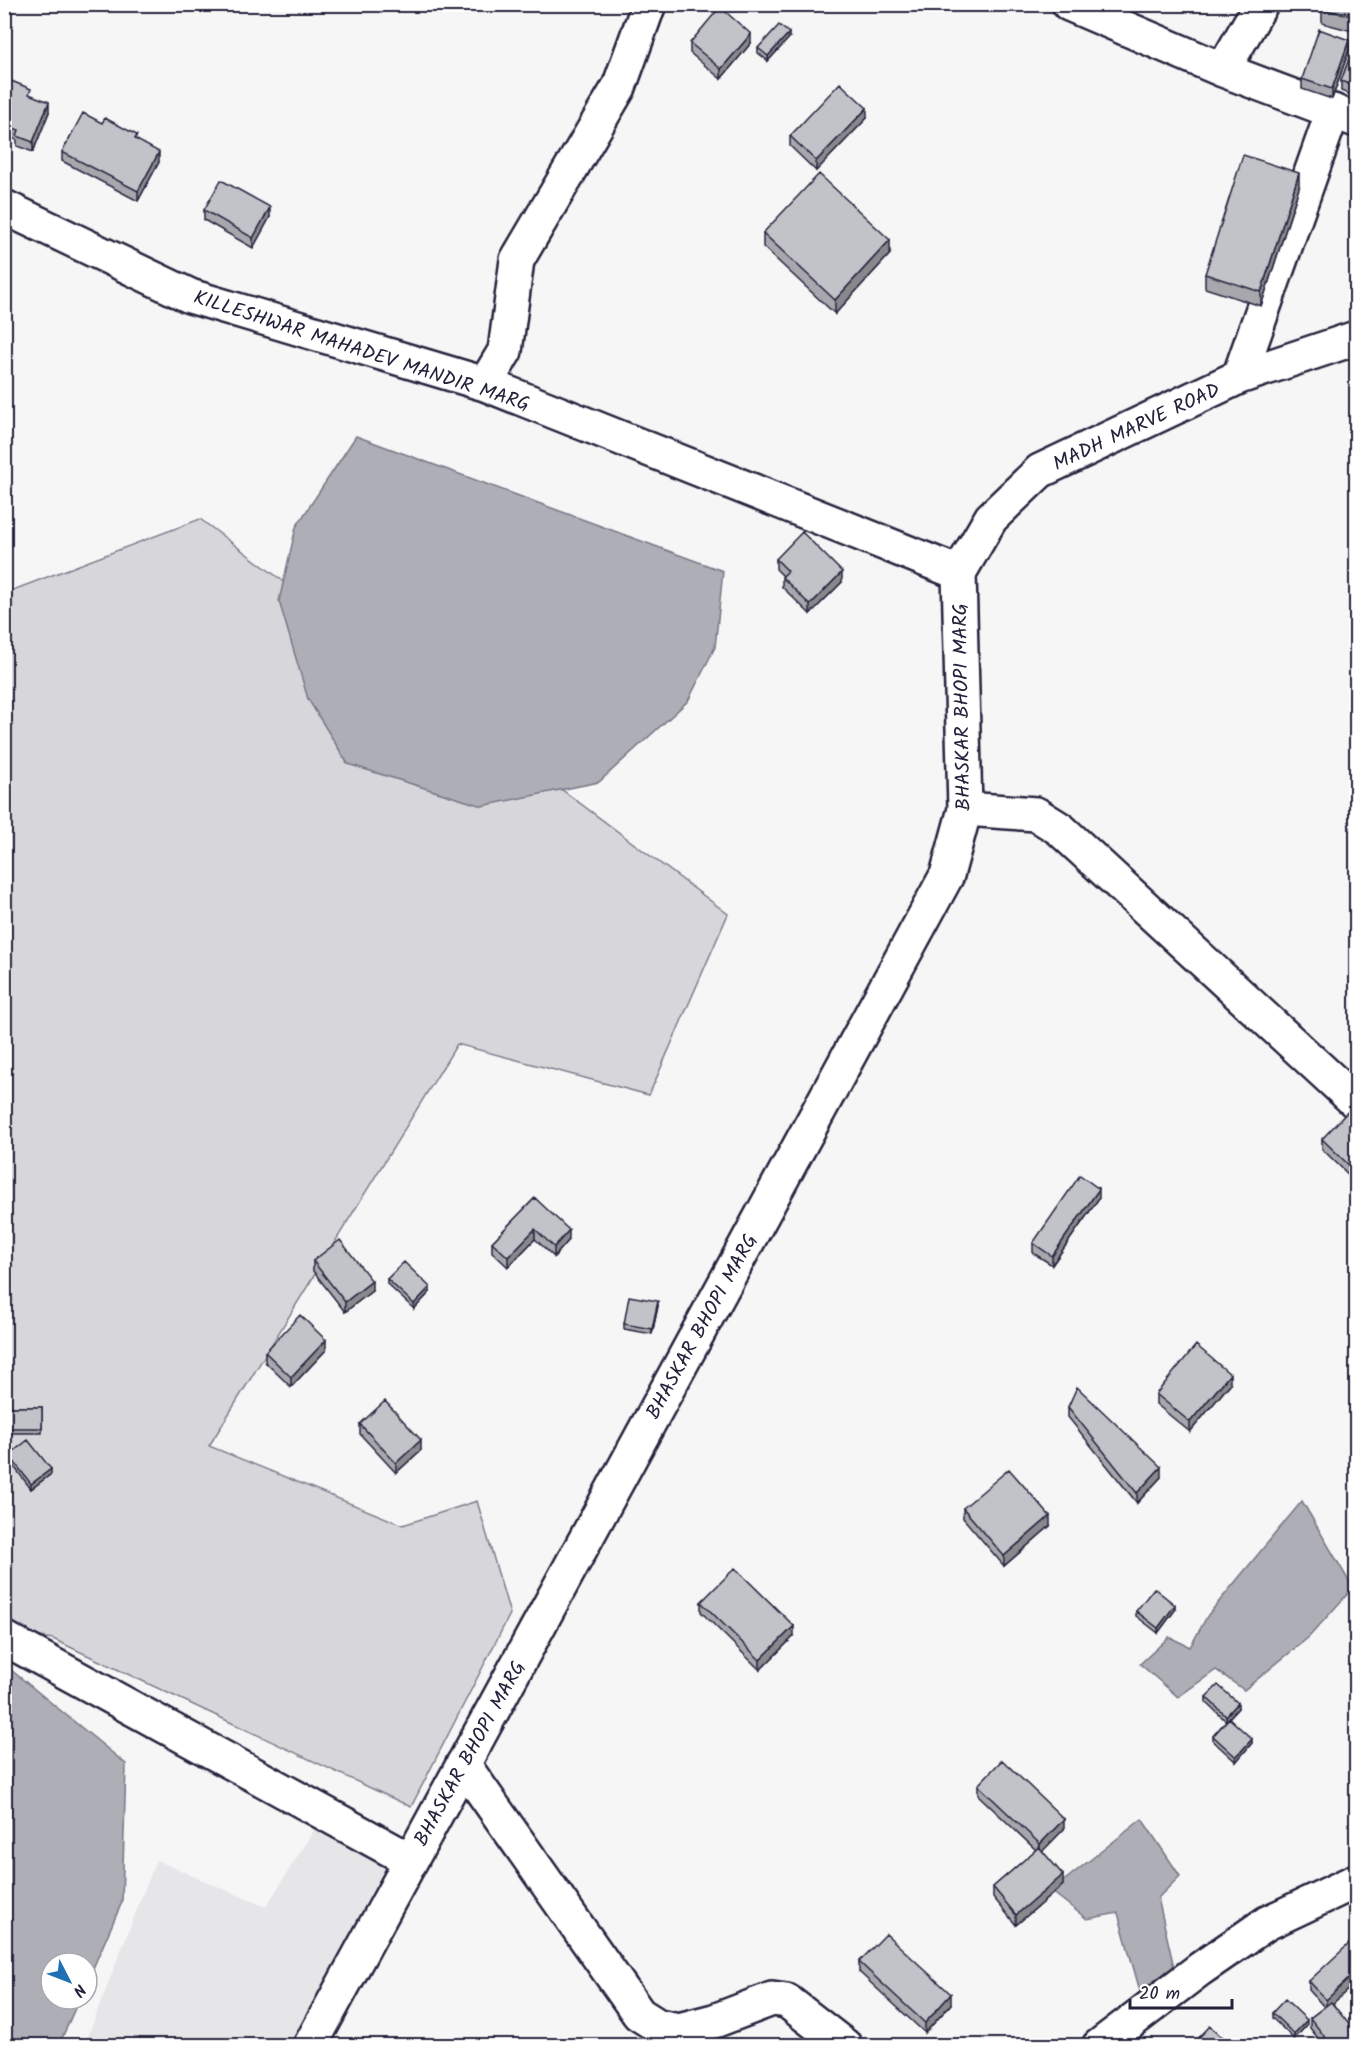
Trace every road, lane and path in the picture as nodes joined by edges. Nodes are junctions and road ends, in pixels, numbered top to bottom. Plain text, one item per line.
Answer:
1 (649, 4) edge
2 (1069, 4) edge
3 (1261, 4) edge
4 (1223, 70) junction
5 (1345, 116) edge
6 (4, 207) edge
7 (1356, 338) edge
8 (1239, 377) junction
9 (485, 384) junction
10 (959, 573) junction
11 (965, 809) junction
12 (1356, 1102) edge
13 (4, 1638) edge
14 (463, 1764) junction
15 (410, 1860) junction
16 (1356, 1881) edge
17 (310, 2046) edge
18 (845, 2046) edge
19 (1099, 2046) edge

1 - 9 street
2 - 4 street
3 - 4 street
4 - 5 street
5 - 8 street
6 - 9 street, KILLESHWAR MAHADEV MANDIR MARG
7 - 8 street, MADH MARVE ROAD
8 - 10 street, MADH MARVE ROAD
9 - 10 street, KILLESHWAR MAHADEV MANDIR MARG
10 - 11 street, BHASKAR BHOPI MARG
11 - 12 street
11 - 14 street, BHASKAR BHOPI MARG
13 - 15 street
14 - 15 street, BHASKAR BHOPI MARG
14 - 18 street
15 - 17 street, BHASKAR BHOPI MARG
16 - 19 street

